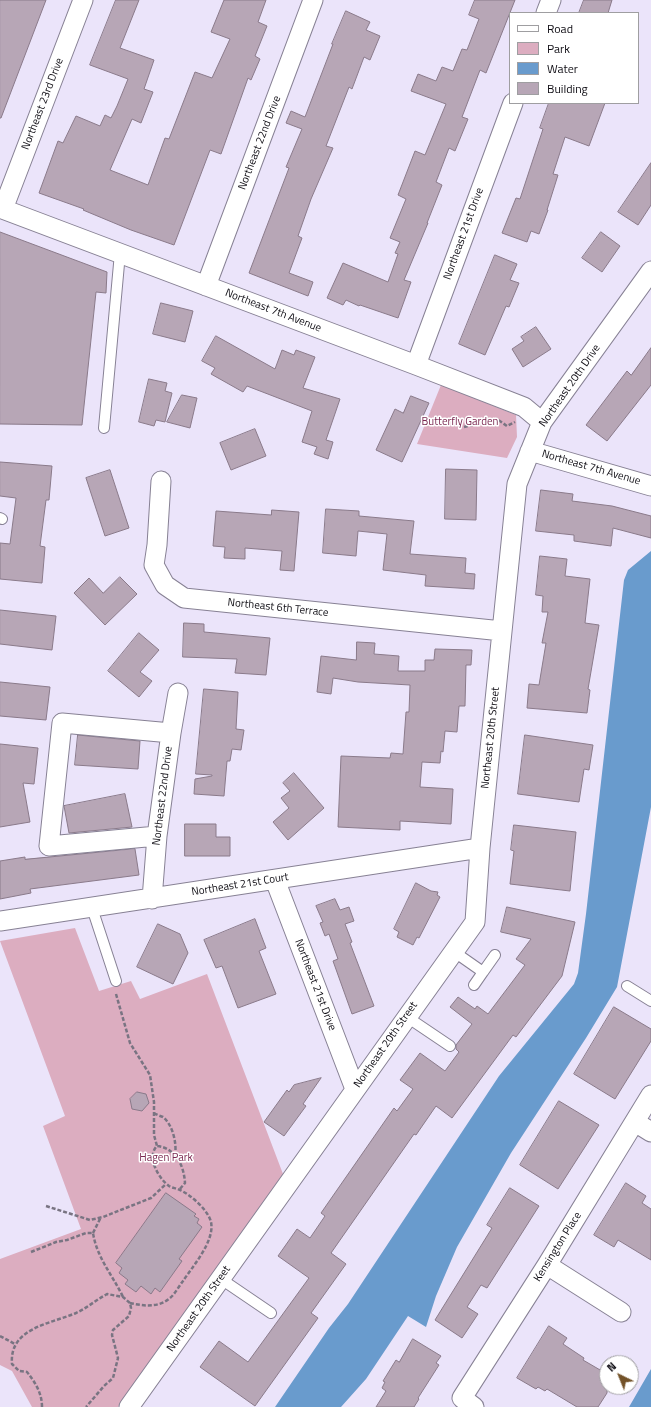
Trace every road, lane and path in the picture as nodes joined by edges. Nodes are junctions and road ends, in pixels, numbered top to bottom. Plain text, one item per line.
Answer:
1 (83, 0) edge
2 (313, 0) edge
3 (551, 0) edge
4 (546, 12) edge
5 (513, 104) edge
6 (1, 208) edge
7 (120, 253) junction
8 (651, 271) edge
9 (206, 286) junction
10 (416, 365) junction
11 (524, 407) junction
12 (542, 422) junction
13 (464, 427) dead end
14 (104, 428) dead end
15 (530, 451) junction
16 (161, 481) dead end
17 (651, 486) edge
18 (502, 631) junction
19 (178, 693) dead end
20 (171, 733) junction
21 (157, 836) junction
22 (480, 848) junction
23 (275, 880) junction
24 (152, 899) junction
25 (92, 908) junction
26 (0, 921) edge
27 (453, 951) junction
28 (495, 955) dead end
29 (482, 972) junction
30 (116, 981) joint
31 (474, 985) dead end
32 (627, 986) dead end
33 (651, 1000) edge
34 (406, 1017) junction
35 (450, 1046) dead end
36 (355, 1089) junction
37 (651, 1094) edge
38 (154, 1113) junction
39 (635, 1122) junction
40 (651, 1132) edge
41 (157, 1146) junction
42 (175, 1155) junction
43 (166, 1184) junction
44 (180, 1190) junction
45 (46, 1206) dead end
46 (101, 1217) junction
47 (94, 1233) junction
48 (31, 1252) dead end
49 (547, 1265) junction
50 (221, 1279) junction
51 (124, 1297) junction
52 (130, 1303) junction
53 (271, 1312) dead end
54 (621, 1312) dead end
55 (0, 1336) edge
56 (15, 1344) junction
57 (468, 1403) edge
58 (42, 1407) edge
59 (86, 1407) edge
60 (129, 1407) edge

1 - 6 street, Northeast 23rd Drive
2 - 9 street, Northeast 22nd Drive
3 - 4 street
5 - 10 street, Northeast 21st Drive
6 - 7 street, Northeast 7th Avenue
7 - 9 street, Northeast 7th Avenue
7 - 14 lane
8 - 12 street, Northeast 20th Drive
9 - 10 street, Northeast 7th Avenue
10 - 11 street, Northeast 7th Avenue
11 - 12 street, Northeast 7th Avenue
11 - 13 path
12 - 15 street, Northeast 20th Drive
15 - 17 street, Northeast 7th Avenue
15 - 18 street, Northeast 20th Drive
16 - 18 street, Northeast 6th Terrace
18 - 22 street, Northeast 20th Street
19 - 20 street, Northeast 22nd Drive
20 - 21 street, Northeast 22nd Drive
20 - 21 street
21 - 24 street, Northeast 22nd Drive
22 - 23 street, Northeast 21st Court
22 - 27 street, Northeast 20th Street
23 - 24 street, Northeast 21st Court
23 - 36 street, Northeast 21st Drive
24 - 25 street, Northeast 21st Court
25 - 26 street, Northeast 21st Court
25 - 30 lane
27 - 29 lane
27 - 34 street, Northeast 20th Street
28 - 29 lane
29 - 31 lane
30 - 38 path
32 - 33 lane
34 - 35 lane
34 - 36 street, Northeast 20th Street
36 - 50 street, Northeast 20th Street
37 - 39 street, Kensington Place
38 - 41 path
38 - 42 path
39 - 40 street
39 - 49 street, Kensington Place
41 - 42 path
41 - 43 path
42 - 44 path
43 - 44 path
43 - 46 path
44 - 52 path
45 - 46 path
46 - 47 path
47 - 48 path
47 - 51 path
49 - 54 street
49 - 57 street, Kensington Place
50 - 53 lane
50 - 60 street, Northeast 20th Street
51 - 52 path
51 - 56 path
52 - 59 path
55 - 56 path
56 - 58 path

